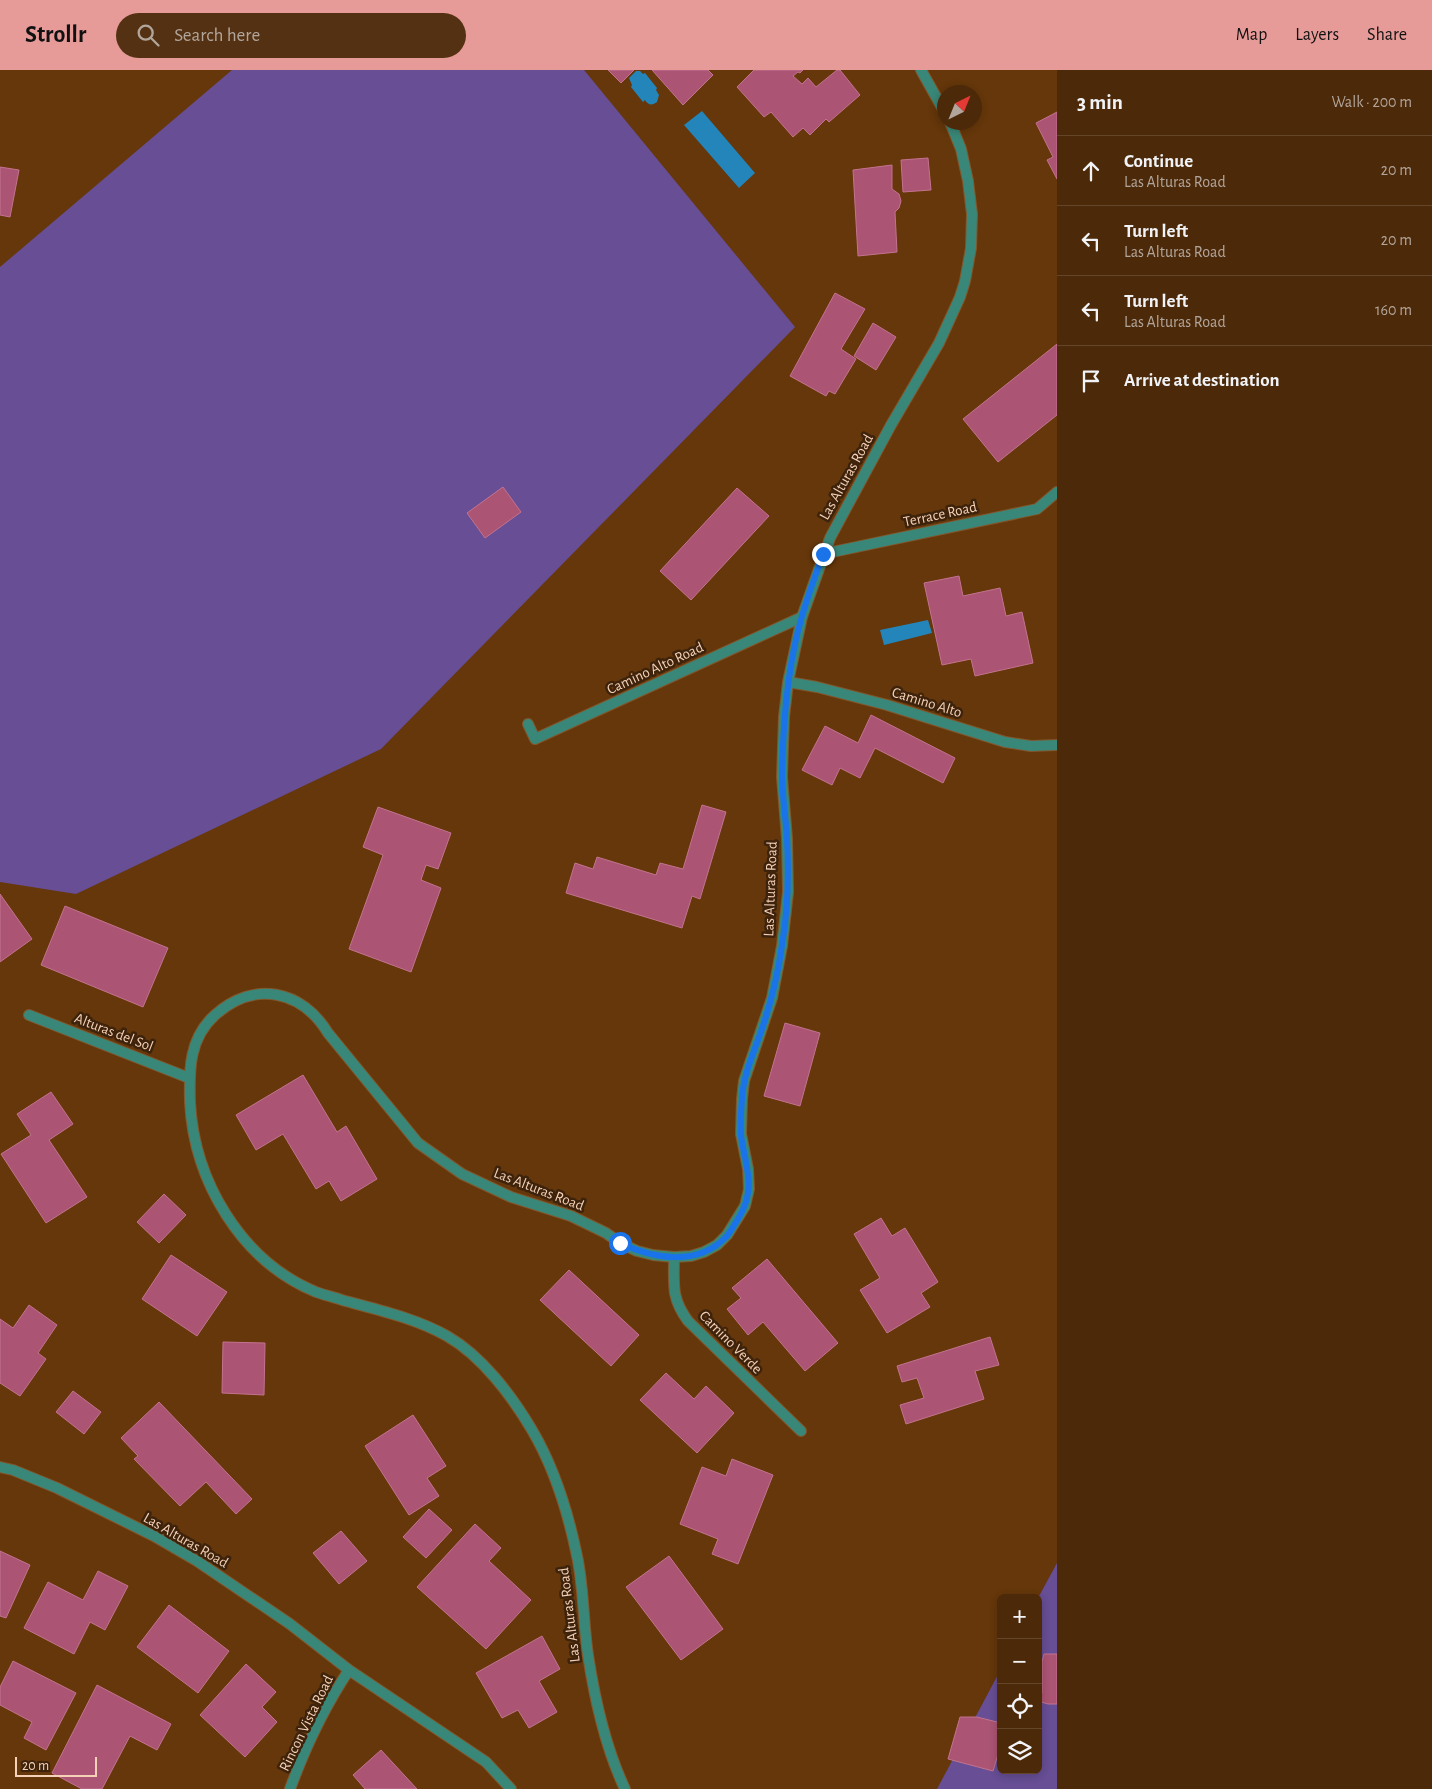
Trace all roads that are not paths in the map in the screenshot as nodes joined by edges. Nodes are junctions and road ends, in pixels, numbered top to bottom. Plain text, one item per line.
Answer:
1 (921, 70) edge
2 (937, 99) edge
3 (953, 130) edge
4 (1057, 492) edge
5 (823, 554) junction
6 (802, 617) junction
7 (788, 682) junction
8 (528, 724) dead end
9 (1057, 745) edge
10 (29, 1015) dead end
11 (189, 1078) junction
12 (674, 1258) junction
13 (801, 1431) dead end
14 (0, 1468) edge
15 (349, 1670) junction
16 (290, 1789) edge
17 (510, 1789) edge
18 (625, 1789) edge

1 - 2 street
3 - 5 street, Las Alturas Road
4 - 5 street, Terrace Road
5 - 6 street, Las Alturas Road
6 - 7 street, Las Alturas Road
6 - 8 street, Camino Alto Road
7 - 9 street, Camino Alto
7 - 12 street, Las Alturas Road
10 - 11 street, Alturas del Sol
11 - 12 street, Las Alturas Road
11 - 18 street, Las Alturas Road
12 - 13 street, Camino Verde
14 - 15 street, Las Alturas Road
15 - 16 street, Rincon Vista Road
15 - 17 street, Las Alturas Road

